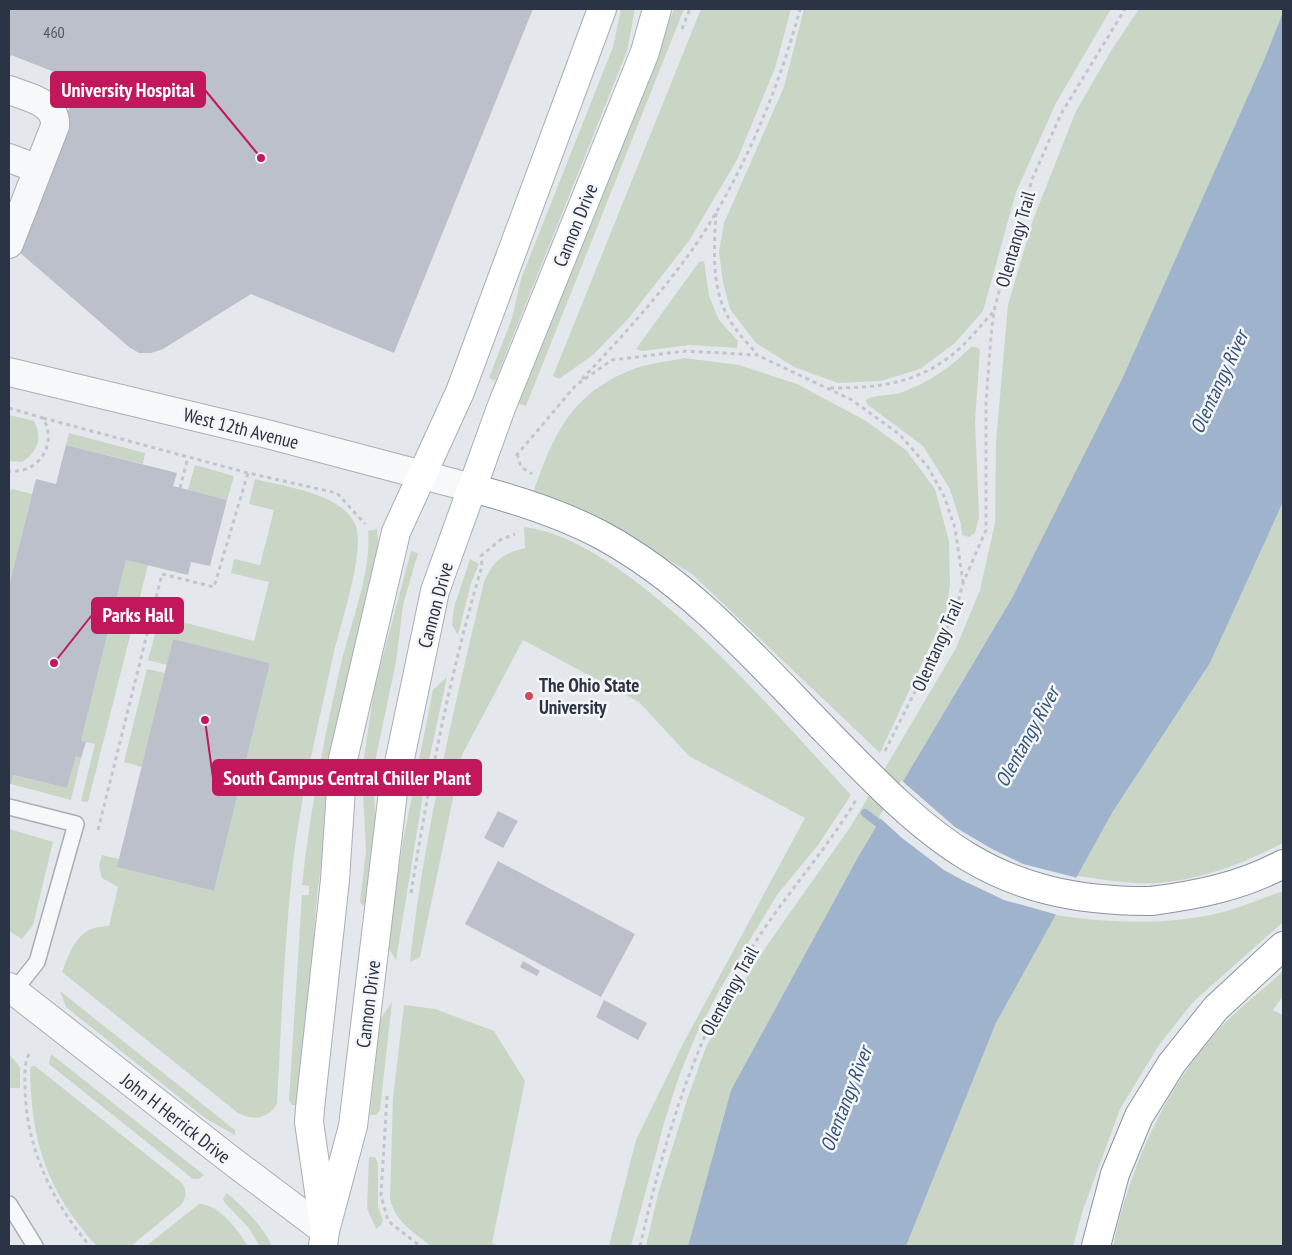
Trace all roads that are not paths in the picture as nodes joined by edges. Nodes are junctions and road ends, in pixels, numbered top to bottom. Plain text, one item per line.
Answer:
1 (602, 9) edge
2 (657, 9) edge
3 (9, 90) edge
4 (9, 158) edge
5 (38, 169) junction
6 (9, 244) edge
7 (9, 372) edge
8 (422, 475) junction
9 (472, 488) junction
10 (9, 806) edge
11 (1283, 864) edge
12 (1283, 946) edge
13 (10, 991) edge
14 (9, 1204) edge
15 (331, 1241) edge
16 (35, 1246) edge
17 (1096, 1246) edge

1 - 8 main road
2 - 9 main road, Cannon Drive
3 - 5 street
4 - 5 street
5 - 6 street
7 - 8 street, West 12th Avenue
8 - 9 street, West 12th Avenue
8 - 15 main road
9 - 11 main road, bridge
9 - 15 main road, Cannon Drive
10 - 13 lane
12 - 17 main road
13 - 15 street, John H Herrick Drive
14 - 16 lane

